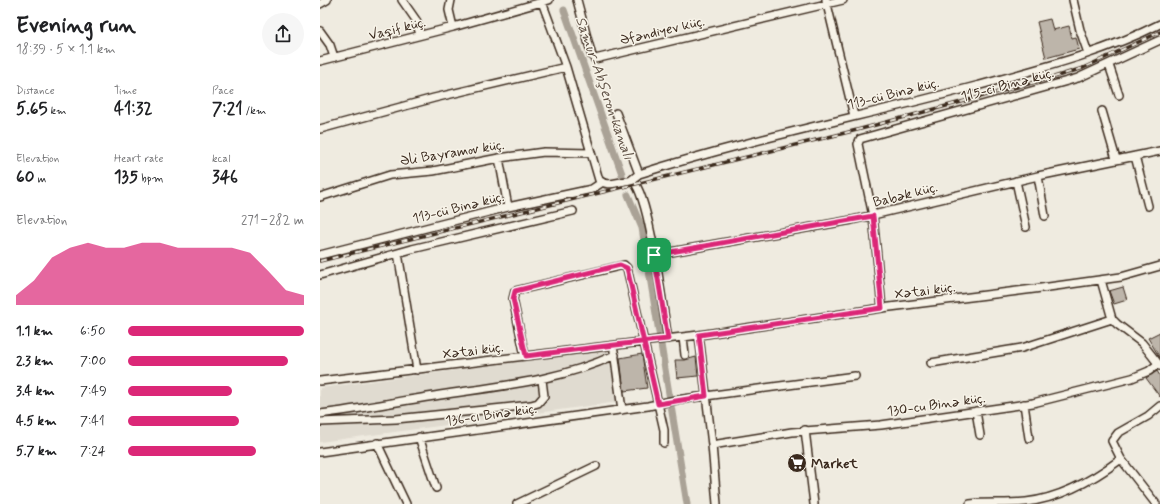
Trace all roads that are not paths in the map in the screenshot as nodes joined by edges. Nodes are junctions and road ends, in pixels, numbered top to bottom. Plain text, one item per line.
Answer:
1 (327, 0) edge
2 (402, 0) edge
3 (451, 0) edge
4 (549, 0) edge
5 (577, 0) edge
6 (843, 0) edge
7 (1073, 0) edge
8 (542, 2) junction
9 (827, 2) edge
10 (320, 4) edge
11 (1160, 24) edge
12 (453, 27) junction
13 (320, 31) edge
14 (420, 35) junction
15 (1160, 40) edge
16 (1088, 53) junction
17 (334, 58) junction
18 (320, 61) edge
19 (1109, 64) junction
20 (566, 67) junction
21 (1120, 95) dead end
22 (1102, 111) dead end
23 (616, 113) dead end
24 (854, 116) junction
25 (320, 129) edge
26 (1160, 151) edge
27 (590, 153) junction
28 (1136, 156) junction
29 (499, 158) junction
30 (1116, 159) junction
31 (639, 174) junction
32 (1038, 176) junction
33 (630, 180) junction
34 (1016, 181) junction
35 (601, 183) junction
36 (320, 197) edge
37 (1148, 206) dead end
38 (508, 207) junction
39 (573, 211) dead end
40 (873, 216) junction
41 (1045, 216) dead end
42 (1026, 228) dead end
43 (398, 253) junction
44 (320, 255) edge
45 (654, 255) junction
46 (1160, 266) edge
47 (320, 275) edge
48 (1101, 280) junction
49 (882, 308) junction
50 (1112, 319) junction
51 (699, 335) junction
52 (683, 337) junction
53 (668, 339) junction
54 (644, 342) junction
55 (614, 345) junction
56 (615, 355) junction
57 (685, 355) dead end
58 (526, 356) junction
59 (931, 363) dead end
60 (1159, 365) edge
61 (417, 370) junction
62 (855, 376) dead end
63 (542, 380) junction
64 (320, 381) edge
65 (706, 396) junction
66 (661, 403) junction
67 (1024, 404) junction
68 (1160, 406) edge
69 (622, 410) junction
70 (976, 411) junction
71 (320, 414) edge
72 (320, 422) edge
73 (805, 430) junction
74 (980, 435) dead end
75 (419, 437) junction
76 (1029, 438) dead end
77 (377, 443) junction
78 (664, 443) dead end
79 (712, 445) junction
80 (320, 452) edge
81 (1121, 459) junction
82 (596, 466) dead end
83 (436, 488) dead end
84 (1052, 497) junction
85 (406, 504) edge
86 (517, 504) edge
87 (717, 504) edge
88 (814, 504) edge
89 (970, 504) edge
90 (1056, 504) edge
91 (1156, 504) edge

1 - 10 street
2 - 14 street
3 - 12 street
4 - 8 street, Vaqif küç.
5 - 9 street, Əfəndiyev küç.
6 - 9 street, Əfəndiyev küç.
7 - 16 street
8 - 12 street, Vaqif küç.
8 - 20 street
9 - 24 street
11 - 16 street, 113-cü Binə küç.
12 - 14 street, Vaqif küç.
13 - 17 street
14 - 17 street, Vaqif küç.
15 - 19 street, 115-ci Binə küç.
16 - 24 street, 113-cü Binə küç.
17 - 18 street, Vaqif küç.
19 - 21 street
19 - 40 street, 115-ci Binə küç.
20 - 25 street
20 - 27 street
22 - 30 street
23 - 31 street
24 - 31 street, 113-cü Binə küç.
26 - 28 street, Babək küç.
27 - 29 street, Əli Bayramov küç.
27 - 35 street
28 - 30 street, Babək küç.
28 - 37 street
29 - 36 street, Əli Bayramov küç.
29 - 38 street
30 - 32 street, Babək küç.
31 - 33 street, 113-cü Binə küç.
32 - 34 street, Babək küç.
32 - 41 street
33 - 35 street, 113-cü Binə küç.
33 - 45 street
34 - 40 street, Babək küç.
34 - 42 street
35 - 38 street, 113-cü Binə küç.
38 - 44 street, 113-cü Binə küç.
39 - 43 street
40 - 45 street, Babək küç.
40 - 49 street
43 - 47 street
43 - 61 street
45 - 53 street
46 - 48 street, Xətai küç.
48 - 49 street, Xətai küç.
48 - 50 street
49 - 51 street, Xətai küç.
50 - 59 street
50 - 60 street
51 - 52 street, Xətai küç.
51 - 65 street
52 - 53 street, Xətai küç.
52 - 57 street
53 - 54 street, Xətai küç.
54 - 55 street, Xətai küç.
54 - 58 street
54 - 66 street
55 - 56 street
55 - 58 street, Xətai küç.
56 - 63 street
56 - 69 street
58 - 61 street, Xətai küç.
60 - 67 street, 130-cu Binə küç.
61 - 64 street, Xətai küç.
62 - 65 street, 136-cı Binə küç.
63 - 71 street
63 - 72 street
65 - 66 street, 136-cı Binə küç.
65 - 79 street
66 - 69 street, 136-cı Binə küç.
66 - 78 street
67 - 70 street, 130-cu Binə küç.
67 - 76 street
68 - 81 street
69 - 75 street, 136-cı Binə küç.
70 - 73 street, 130-cu Binə küç.
70 - 74 street
73 - 79 street, 130-cu Binə küç.
73 - 88 street
75 - 77 street, 136-cı Binə küç.
75 - 83 street
77 - 80 street, 136-cı Binə küç.
77 - 85 street
79 - 87 street
81 - 84 street
81 - 91 street
82 - 86 street
84 - 89 street
84 - 90 street

